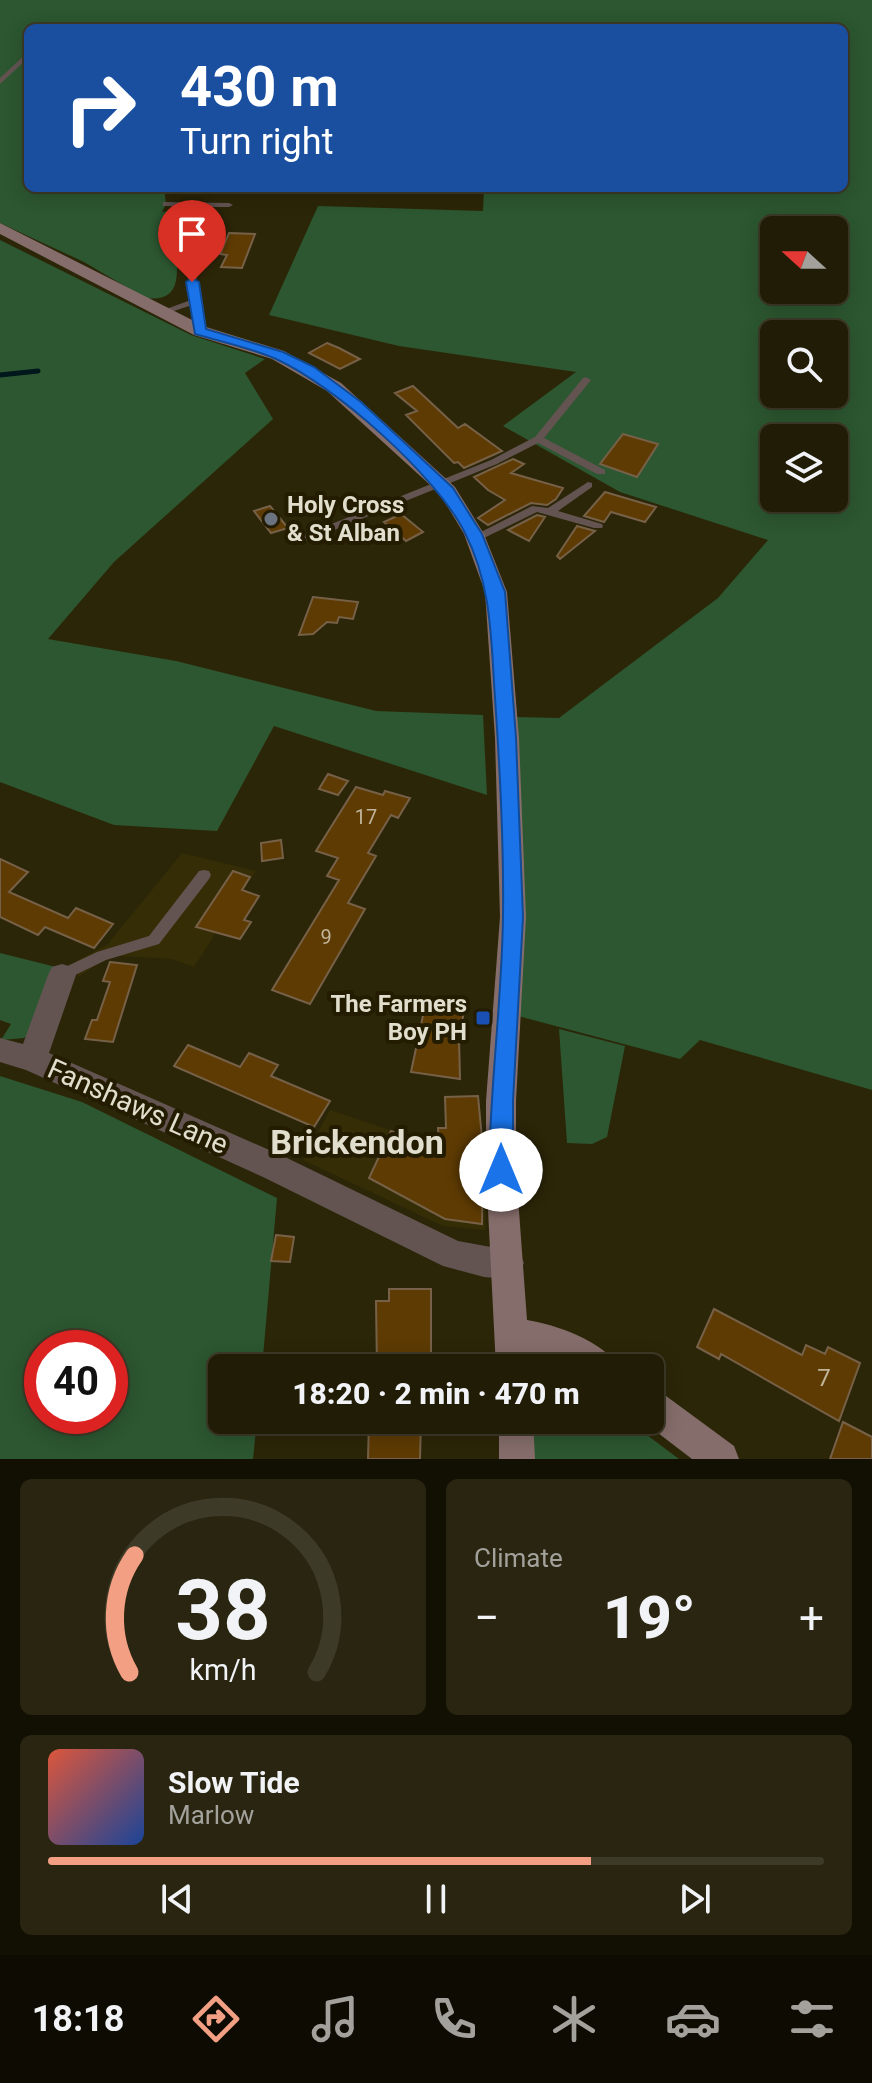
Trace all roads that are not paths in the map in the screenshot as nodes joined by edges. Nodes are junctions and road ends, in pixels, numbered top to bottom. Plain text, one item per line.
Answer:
1 (24, 58) edge
2 (0, 82) edge
3 (166, 204) dead end
4 (200, 204) junction
5 (229, 205) dead end
6 (0, 228) edge
7 (194, 302) junction
8 (162, 312) junction
9 (200, 331) junction
10 (586, 380) dead end
11 (538, 439) junction
12 (601, 472) dead end
13 (438, 482) junction
14 (588, 485) dead end
15 (550, 512) junction
16 (598, 526) dead end
17 (474, 534) junction
18 (303, 539) dead end
19 (204, 875) dead end
20 (62, 975) joint
21 (0, 1050) edge
22 (32, 1059) junction
23 (508, 1263) junction
24 (513, 1352) edge
25 (576, 1354) edge
26 (664, 1416) edge
27 (516, 1434) edge
28 (517, 1459) edge
29 (721, 1459) edge

1 - 2 lane
3 - 4 lane
4 - 5 lane
4 - 7 lane
6 - 8 street
7 - 8 lane
7 - 9 lane
8 - 9 street
9 - 13 street
10 - 11 lane
11 - 12 lane
11 - 13 lane
13 - 17 street
13 - 18 lane
14 - 15 lane
15 - 16 lane
15 - 17 lane
17 - 23 street
19 - 20 lane
20 - 22 street, Fanshaws Lane
21 - 22 street, Fanshaws Lane
22 - 23 street, Fanshaws Lane
23 - 24 street
24 - 25 street
26 - 29 street
27 - 28 street

